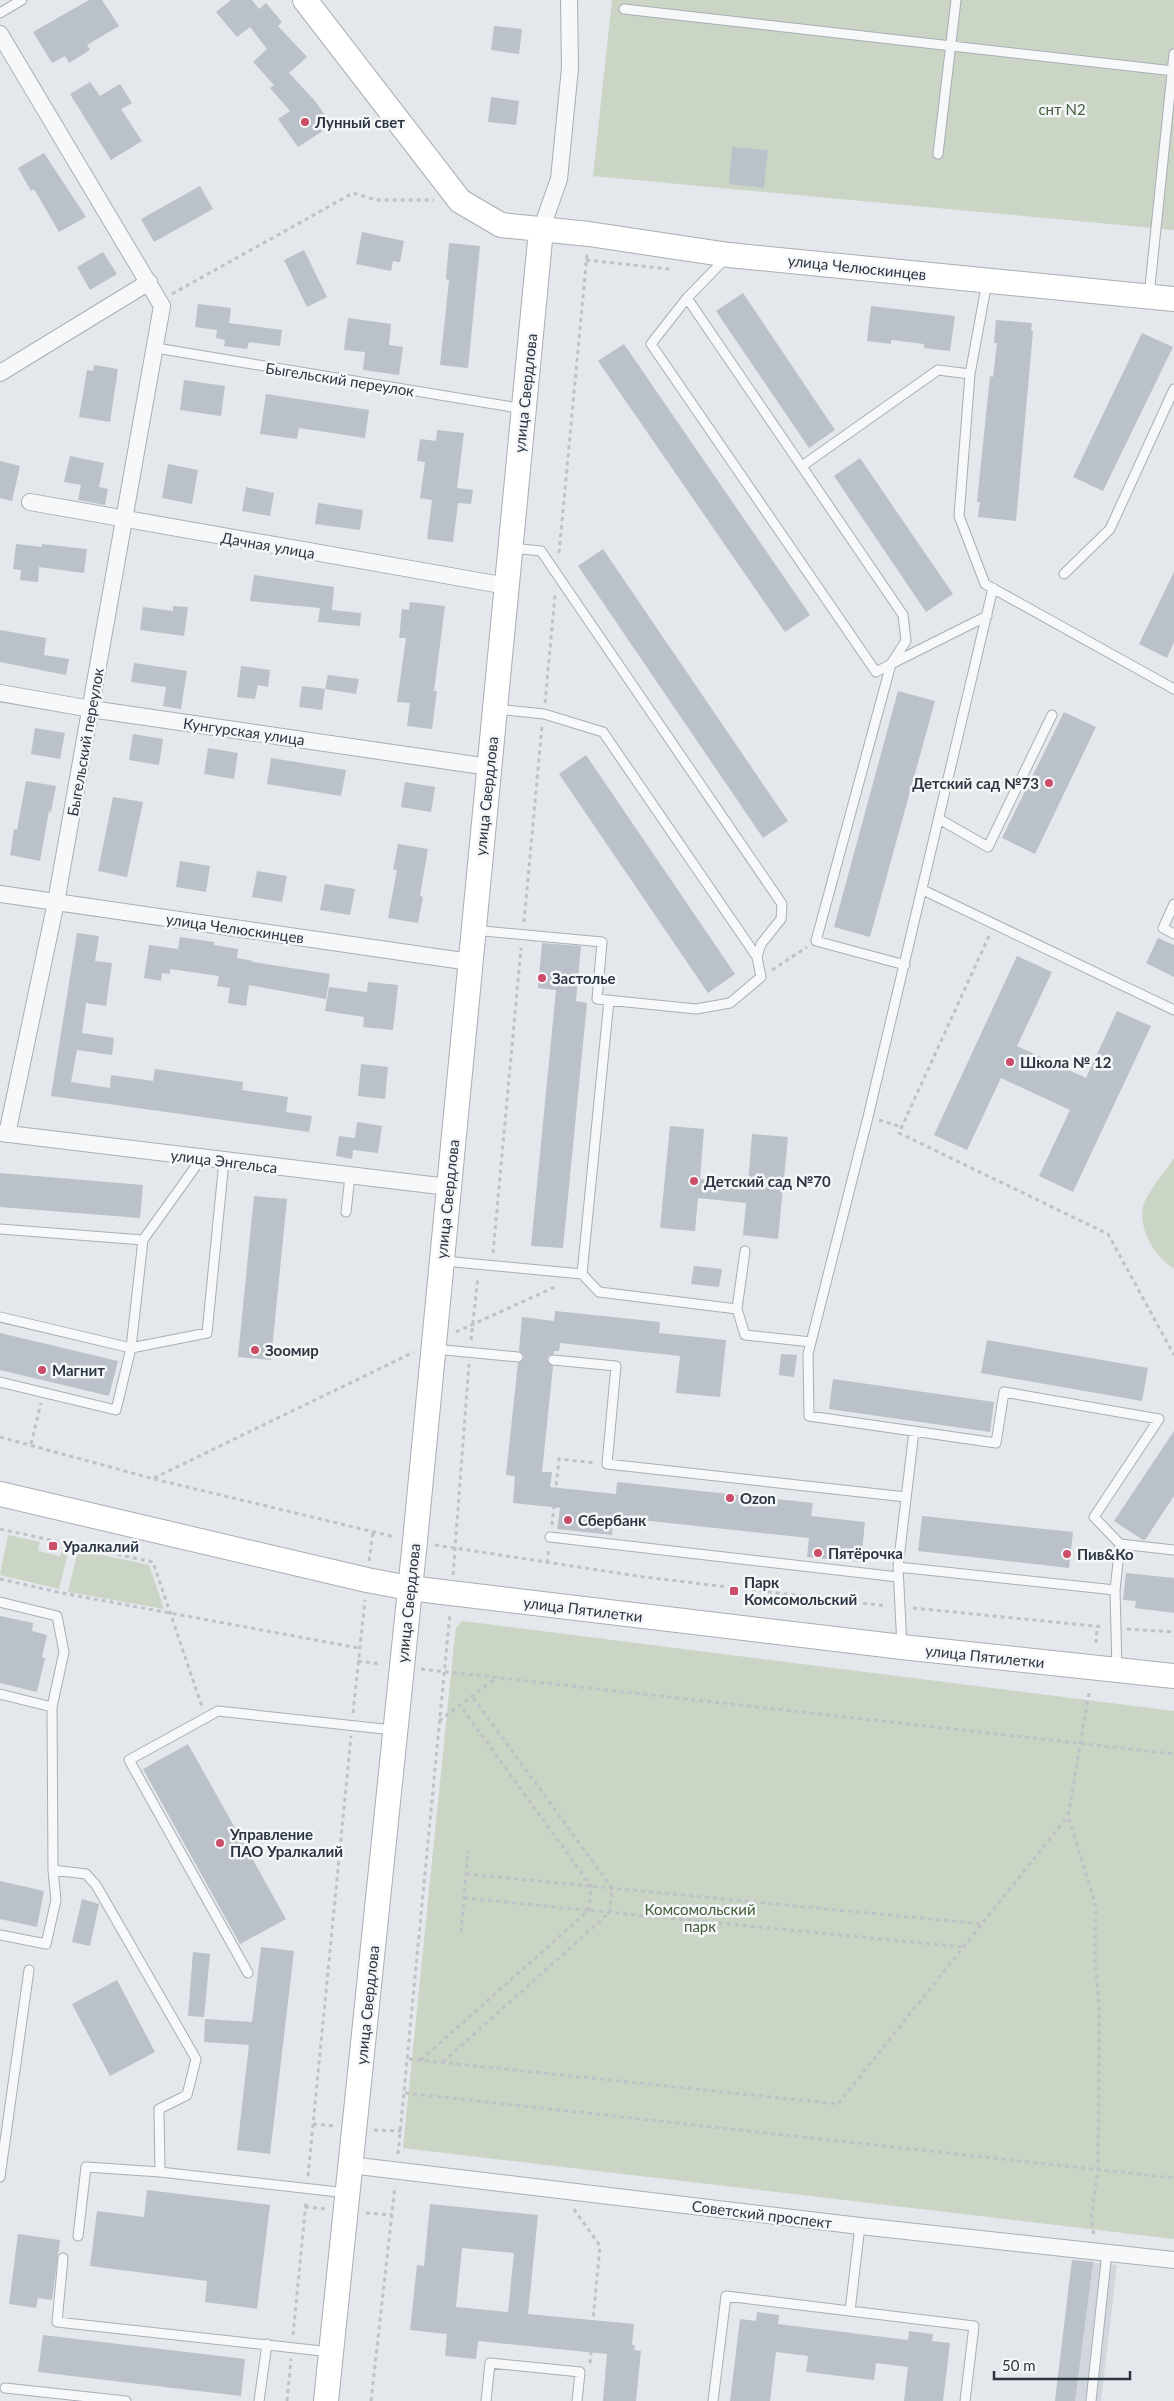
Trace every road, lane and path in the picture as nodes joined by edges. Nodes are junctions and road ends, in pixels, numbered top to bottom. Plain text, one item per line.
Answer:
1 (22, 0) edge
2 (305, 0) edge
3 (569, 0) edge
4 (956, 0) edge
5 (624, 9) dead end
6 (0, 13) edge
7 (0, 34) edge
8 (951, 46) junction
9 (1174, 54) edge
10 (1173, 71) edge
11 (938, 154) dead end
12 (460, 201) junction
13 (541, 230) junction
14 (589, 234) junction
15 (729, 255) junction
16 (987, 280) junction
17 (149, 282) junction
18 (1149, 297) junction
19 (687, 298) junction
20 (1174, 299) edge
21 (159, 301) junction
22 (156, 348) junction
23 (0, 373) edge
24 (970, 374) junction
25 (1174, 389) edge
26 (524, 409) junction
27 (802, 466) junction
28 (30, 502) dead end
29 (125, 520) junction
30 (510, 548) junction
31 (557, 574) junction
32 (1064, 574) dead end
33 (507, 586) junction
34 (993, 588) junction
35 (987, 616) junction
36 (891, 664) junction
37 (1174, 689) edge
38 (0, 693) edge
39 (91, 709) junction
40 (495, 709) junction
41 (544, 714) junction
42 (1052, 714) dead end
43 (489, 767) junction
44 (939, 819) junction
45 (922, 890) junction
46 (0, 894) edge
47 (56, 902) junction
48 (1174, 904) edge
49 (995, 924) junction
50 (473, 930) junction
51 (523, 934) junction
52 (1174, 934) edge
53 (816, 942) junction
54 (757, 957) junction
55 (470, 962) junction
56 (905, 965) junction
57 (761, 977) junction
58 (609, 1000) junction
59 (1174, 1010) edge
60 (868, 1117) junction
61 (902, 1127) junction
62 (4, 1134) edge
63 (201, 1159) junction
64 (224, 1161) junction
65 (350, 1176) junction
66 (448, 1187) junction
67 (346, 1212) dead end
68 (0, 1229) edge
69 (143, 1240) junction
70 (745, 1251) dead end
71 (441, 1260) junction
72 (484, 1265) junction
73 (582, 1274) junction
74 (737, 1309) junction
75 (0, 1317) edge
76 (473, 1325) junction
77 (811, 1342) junction
78 (433, 1346) junction
79 (131, 1348) junction
80 (470, 1352) junction
81 (1174, 1355) edge
82 (518, 1357) dead end
83 (553, 1360) dead end
84 (0, 1382) edge
85 (43, 1392) junction
86 (914, 1431) junction
87 (0, 1436) edge
88 (31, 1444) junction
89 (606, 1464) junction
90 (154, 1479) junction
91 (0, 1494) edge
92 (906, 1497) junction
93 (0, 1529) edge
94 (550, 1537) junction
95 (415, 1541) junction
96 (1120, 1544) junction
97 (454, 1548) junction
98 (1174, 1550) edge
99 (547, 1563) junction
100 (898, 1567) junction
101 (898, 1577) junction
102 (0, 1579) edge
103 (367, 1580) junction
104 (409, 1588) junction
105 (1115, 1590) junction
106 (0, 1602) edge
107 (901, 1607) junction
108 (170, 1613) junction
109 (1098, 1626) junction
110 (1117, 1628) junction
111 (1174, 1632) edge
112 (448, 1640) dead end
113 (1096, 1643) dead end
114 (902, 1647) junction
115 (359, 1648) junction
116 (1117, 1670) junction
117 (444, 1672) junction
118 (1174, 1676) edge
119 (496, 1678) junction
120 (1090, 1693) dead end
121 (0, 1694) edge
122 (472, 1696) junction
123 (460, 1705) junction
124 (52, 1707) junction
125 (206, 1718) junction
126 (439, 1722) junction
127 (352, 1726) junction
128 (394, 1730) junction
129 (1082, 1745) junction
130 (1174, 1754) edge
131 (1068, 1816) junction
132 (468, 1851) dead end
133 (54, 1870) junction
134 (466, 1874) junction
135 (592, 1886) junction
136 (612, 1888) junction
137 (464, 1898) junction
138 (588, 1910) junction
139 (610, 1912) junction
140 (982, 1924) junction
141 (461, 1932) dead end
142 (0, 1935) edge
143 (964, 1947) junction
144 (29, 1970) dead end
145 (248, 1973) dead end
146 (409, 2059) junction
147 (421, 2061) junction
148 (443, 2063) junction
149 (405, 2094) junction
150 (350, 2165) junction
151 (1098, 2169) junction
152 (397, 2171) junction
153 (160, 2172) junction
154 (0, 2177) edge
155 (1174, 2178) edge
156 (307, 2190) junction
157 (348, 2193) junction
158 (573, 2208) dead end
159 (860, 2226) junction
160 (78, 2236) dead end
161 (1102, 2252) junction
162 (63, 2258) dead end
163 (1174, 2260) edge
164 (850, 2311) junction
165 (594, 2320) dead end
166 (267, 2344) junction
167 (292, 2347) junction
168 (331, 2352) junction
169 (5, 2388) dead end
170 (126, 2401) edge
171 (259, 2401) edge
172 (287, 2401) edge
173 (326, 2401) edge
174 (370, 2401) edge
175 (486, 2401) edge
176 (577, 2401) edge
177 (713, 2401) edge
178 (965, 2401) edge
179 (1091, 2401) edge

1 - 6 lane
2 - 12 street
3 - 13 street, улица Свердлова
4 - 8 lane
5 - 8 lane
7 - 17 street, Быгельский переулок
8 - 10 lane
8 - 11 lane
9 - 10 lane
10 - 18 lane
12 - 13 street, улица Челюскинцев
12 - 21 path
13 - 14 street, улица Челюскинцев
13 - 26 street, улица Свердлова
14 - 15 street, улица Челюскинцев
14 - 31 path
15 - 16 street, улица Челюскинцев
15 - 19 lane
16 - 18 street, улица Челюскинцев
16 - 24 lane
17 - 21 street, Быгельский переулок
17 - 23 street
18 - 20 street, улица Челюскинцев
19 - 27 lane
19 - 36 lane
21 - 22 street, Быгельский переулок
22 - 26 lane, Быгельский переулок
22 - 29 street, Быгельский переулок
24 - 27 lane
24 - 34 lane
25 - 32 lane
26 - 30 street, улица Свердлова
27 - 36 lane
28 - 29 street, Дачная улица
29 - 33 street, Дачная улица
29 - 39 street, Быгельский переулок
30 - 31 lane
30 - 33 street, улица Свердлова
31 - 41 path
31 - 54 lane
33 - 40 street, улица Свердлова
34 - 35 lane
34 - 37 lane
35 - 36 lane
35 - 44 lane
36 - 53 lane
38 - 39 street, Кунгурская улица
39 - 43 street, Кунгурская улица
39 - 47 street, Быгельский переулок
40 - 41 lane
40 - 43 street, улица Свердлова
41 - 51 path
41 - 54 lane
42 - 44 lane
43 - 50 street, улица Свердлова
44 - 45 lane
45 - 49 lane
45 - 56 lane
46 - 47 street, улица Челюскинцев
47 - 55 street, улица Челюскинцев
47 - 62 street, Быгельский переулок
48 - 52 lane
49 - 59 lane
49 - 61 path
50 - 51 lane
50 - 55 street, улица Свердлова
51 - 58 lane
51 - 72 path
53 - 56 lane
53 - 57 path
54 - 57 lane
55 - 66 street, улица Свердлова
56 - 60 lane
57 - 58 lane
58 - 73 lane
60 - 61 path
60 - 77 lane
61 - 81 path
62 - 63 street, улица Энгельса
63 - 64 street, улица Энгельса
63 - 69 lane
64 - 65 street, улица Энгельса
64 - 79 lane
65 - 66 street, улица Энгельса
65 - 67 lane
66 - 71 street, улица Свердлова
68 - 69 lane
69 - 79 lane
70 - 74 lane
71 - 72 lane
71 - 78 street, улица Свердлова
72 - 73 lane
72 - 76 path
73 - 74 lane
73 - 76 path
74 - 77 lane
75 - 79 lane
76 - 78 path
76 - 80 path
77 - 86 lane
78 - 80 lane
78 - 90 path
78 - 95 street, улица Свердлова
79 - 85 lane
80 - 82 lane
80 - 97 path
83 - 89 lane
84 - 85 lane
85 - 88 path
86 - 92 lane
86 - 96 lane
87 - 88 path
88 - 90 path
89 - 92 lane
89 - 94 path
90 - 103 path
91 - 103 street, улица Пятилетки
92 - 100 lane
93 - 108 path
94 - 99 path
94 - 101 lane
95 - 97 path
95 - 104 street, улица Свердлова
96 - 98 lane
96 - 105 lane
97 - 99 path
99 - 107 path
100 - 101 lane
100 - 105 lane
101 - 107 lane
102 - 108 path
103 - 104 street, улица Пятилетки
103 - 115 path
104 - 114 street, улица Пятилетки
104 - 128 street, улица Свердлова
105 - 110 lane
106 - 124 lane
107 - 109 path
107 - 114 lane
108 - 115 path
108 - 125 path
109 - 110 path
109 - 113 path
110 - 111 path
110 - 116 lane
112 - 117 path
114 - 116 street, улица Пятилетки
115 - 127 path
116 - 118 street, улица Пятилетки
117 - 119 path
117 - 126 path
119 - 122 path
119 - 129 path
120 - 129 path
121 - 124 lane
122 - 123 path
122 - 136 path
123 - 126 path
123 - 135 path
124 - 133 lane
125 - 127 lane
125 - 145 lane
126 - 146 path
127 - 128 lane
127 - 156 path
128 - 150 street, улица Свердлова
129 - 130 path
129 - 131 path
131 - 140 path
131 - 151 path
132 - 134 path
133 - 142 lane
133 - 153 lane
134 - 135 path
134 - 137 path
135 - 136 path
135 - 138 path
136 - 139 path
136 - 140 path
137 - 138 path
137 - 141 path
138 - 139 path
138 - 147 path
139 - 143 path
139 - 148 path
140 - 143 path
143 - 148 path
144 - 154 lane
146 - 147 path
146 - 149 path
147 - 148 path
149 - 151 path
149 - 152 path
150 - 152 street, Советский проспект
150 - 157 street, улица Свердлова
151 - 155 path
151 - 161 path
152 - 159 street, Советский проспект
152 - 174 path
153 - 156 lane
153 - 160 lane
156 - 157 lane
156 - 167 path
157 - 168 street, улица Свердлова
158 - 165 path
159 - 161 street, Советский проспект
159 - 164 lane
161 - 163 street, Советский проспект
161 - 179 lane
162 - 166 lane
164 - 177 lane
164 - 178 lane
166 - 167 lane
166 - 171 lane
167 - 168 lane
167 - 172 path
168 - 173 street, улица Свердлова
169 - 170 lane
175 - 176 lane

